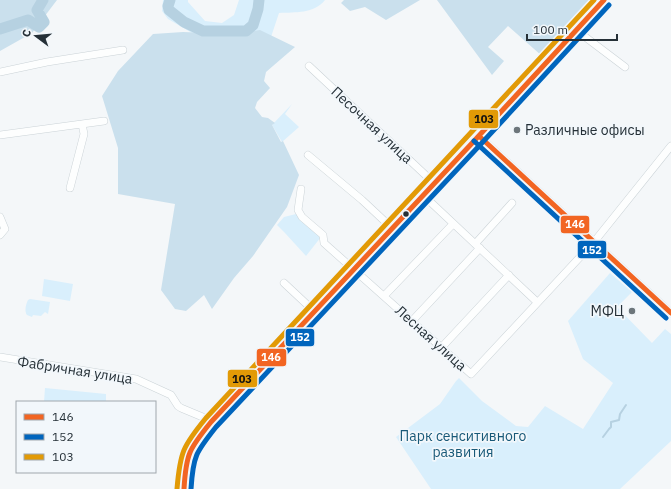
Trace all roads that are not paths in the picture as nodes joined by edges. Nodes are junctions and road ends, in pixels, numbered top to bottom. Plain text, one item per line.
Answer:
1 (576, 30) dead end
2 (123, 50) dead end
3 (310, 66) dead end
4 (625, 67) dead end
5 (0, 72) edge
6 (104, 121) dead end
7 (82, 124) junction
8 (0, 135) edge
9 (479, 136) dead end
10 (671, 146) edge
11 (308, 155) dead end
12 (434, 183) dead end
13 (70, 188) dead end
14 (301, 189) dead end
15 (423, 195) dead end
16 (512, 203) dead end
17 (0, 218) edge
18 (453, 224) junction
19 (393, 228) dead end
20 (2, 232) edge
21 (594, 242) junction
22 (477, 246) junction
23 (509, 275) junction
24 (284, 283) dead end
25 (384, 296) junction
26 (537, 302) junction
27 (314, 312) dead end
28 (671, 313) edge
29 (412, 321) junction
30 (441, 348) junction
31 (0, 357) edge
32 (211, 422) dead end

1 - 4 street
2 - 5 street
3 - 12 street, Песочная улица
6 - 7 street
7 - 8 street
7 - 13 street
9 - 21 street
10 - 21 street, Лесная улица
11 - 19 street
14 - 25 street, Лесная улица
15 - 18 street
16 - 22 street
17 - 20 street
18 - 22 street
18 - 25 street
21 - 26 street, Лесная улица
21 - 28 street
22 - 23 street
22 - 29 street
23 - 26 street
23 - 30 street
24 - 27 street
25 - 29 street, Лесная улица
26 - 30 street, Лесная улица
29 - 30 street, Лесная улица
31 - 32 street, Фабричная улица

